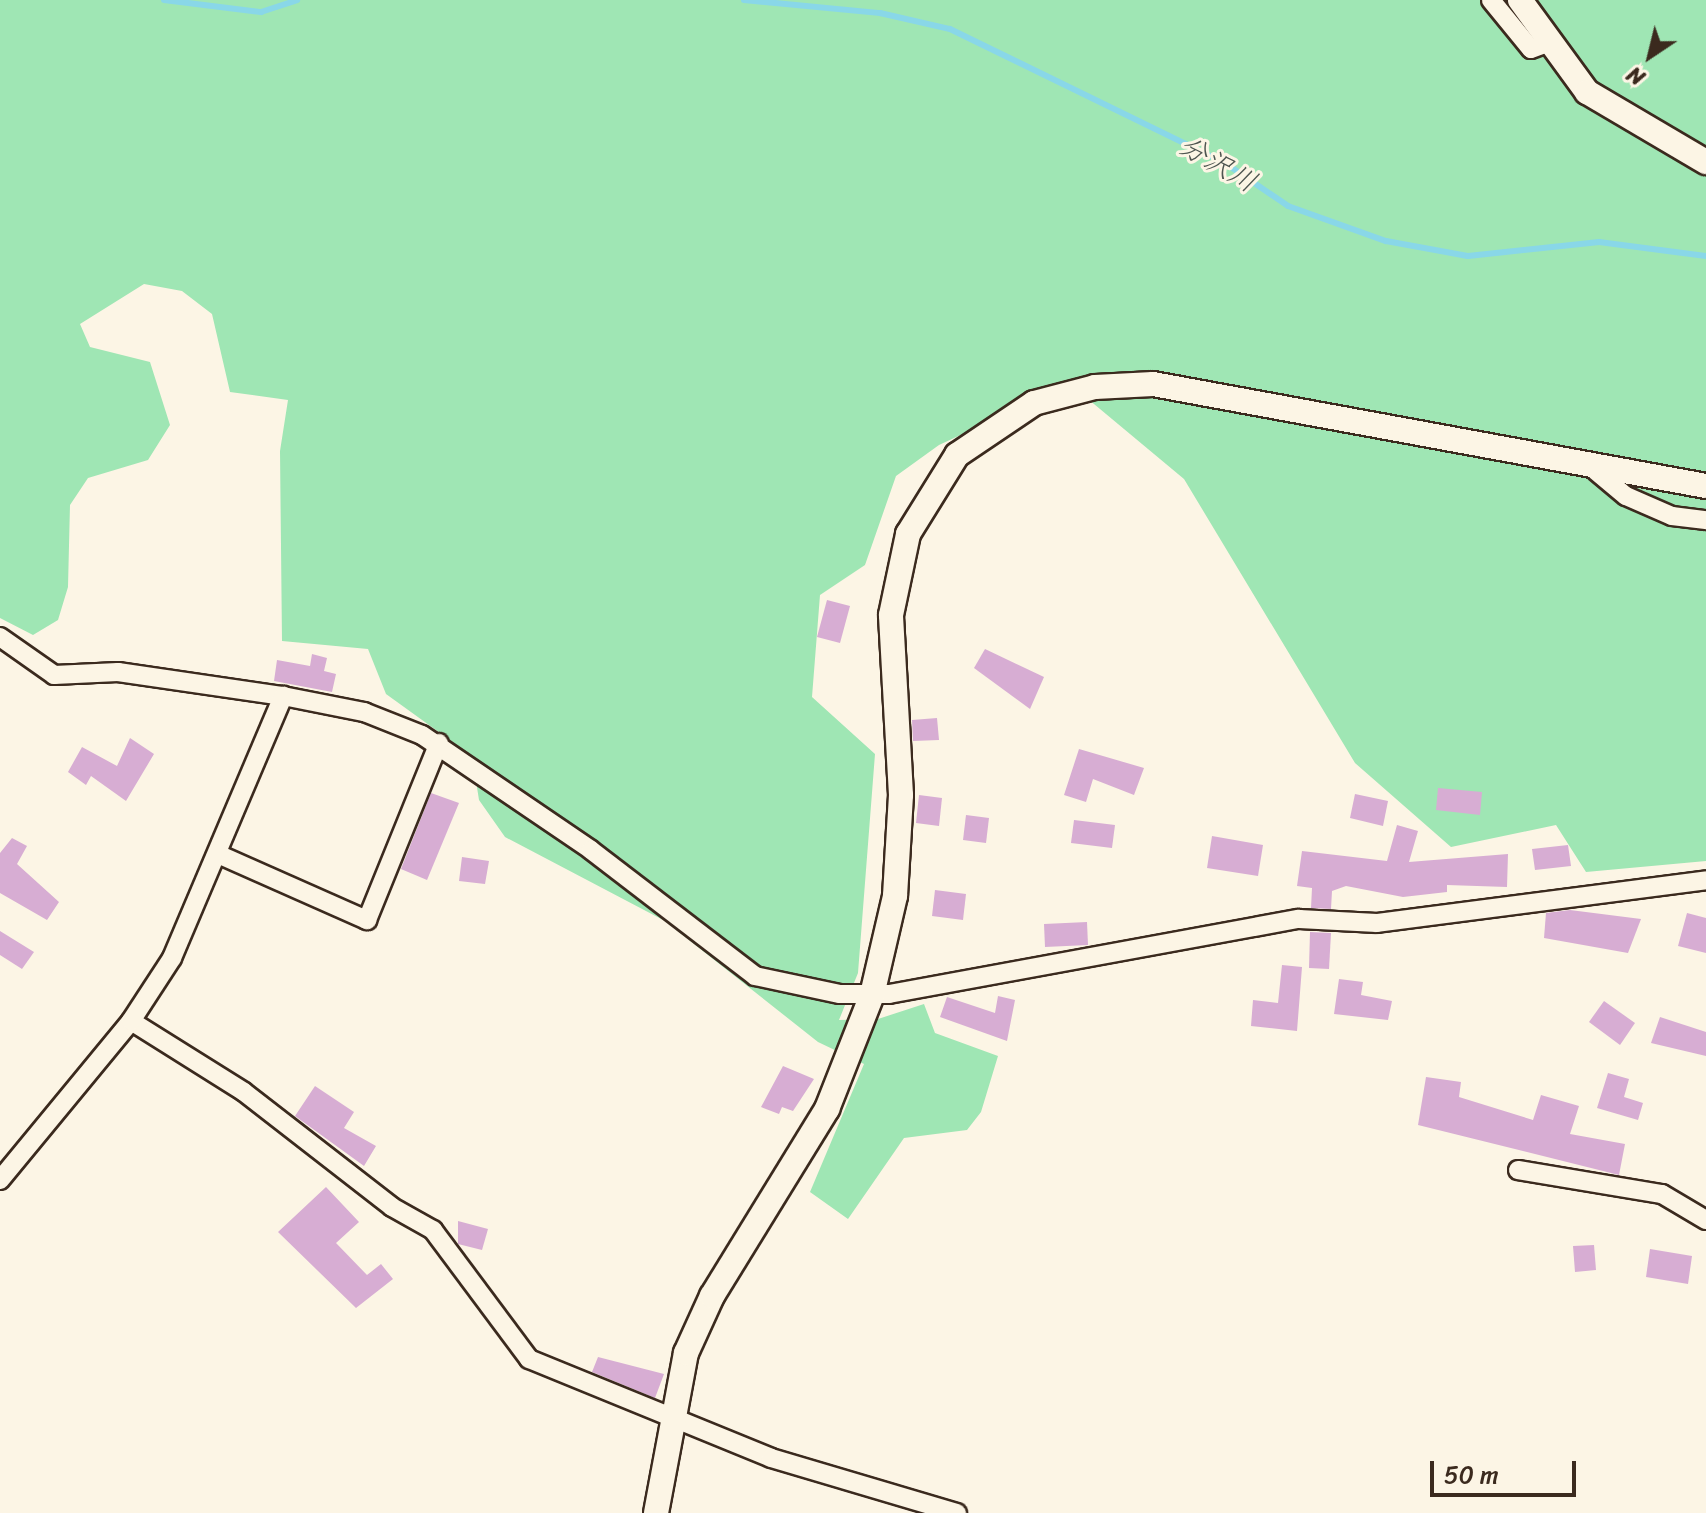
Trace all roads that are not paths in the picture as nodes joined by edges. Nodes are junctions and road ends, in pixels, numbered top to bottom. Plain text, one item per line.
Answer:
1 (1491, 0) edge
2 (1520, 0) edge
3 (1545, 44) junction
4 (1706, 162) edge
5 (1596, 471) junction
6 (1706, 486) edge
7 (1706, 520) edge
8 (0, 637) edge
9 (283, 696) junction
10 (439, 743) junction
11 (220, 855) junction
12 (1706, 880) edge
13 (872, 995) junction
14 (131, 1021) junction
15 (1518, 1170) dead end
16 (0, 1180) edge
17 (1706, 1220) edge
18 (672, 1415) junction
19 (656, 1513) edge
20 (957, 1513) edge

1 - 3 street
2 - 3 street
3 - 4 street
5 - 6 street
5 - 7 street
5 - 13 street
8 - 9 street
9 - 10 street
9 - 11 street
10 - 11 street
10 - 13 street
11 - 14 street
12 - 13 street
13 - 18 street
14 - 16 street
14 - 18 street
15 - 17 street
18 - 19 street
18 - 20 street

